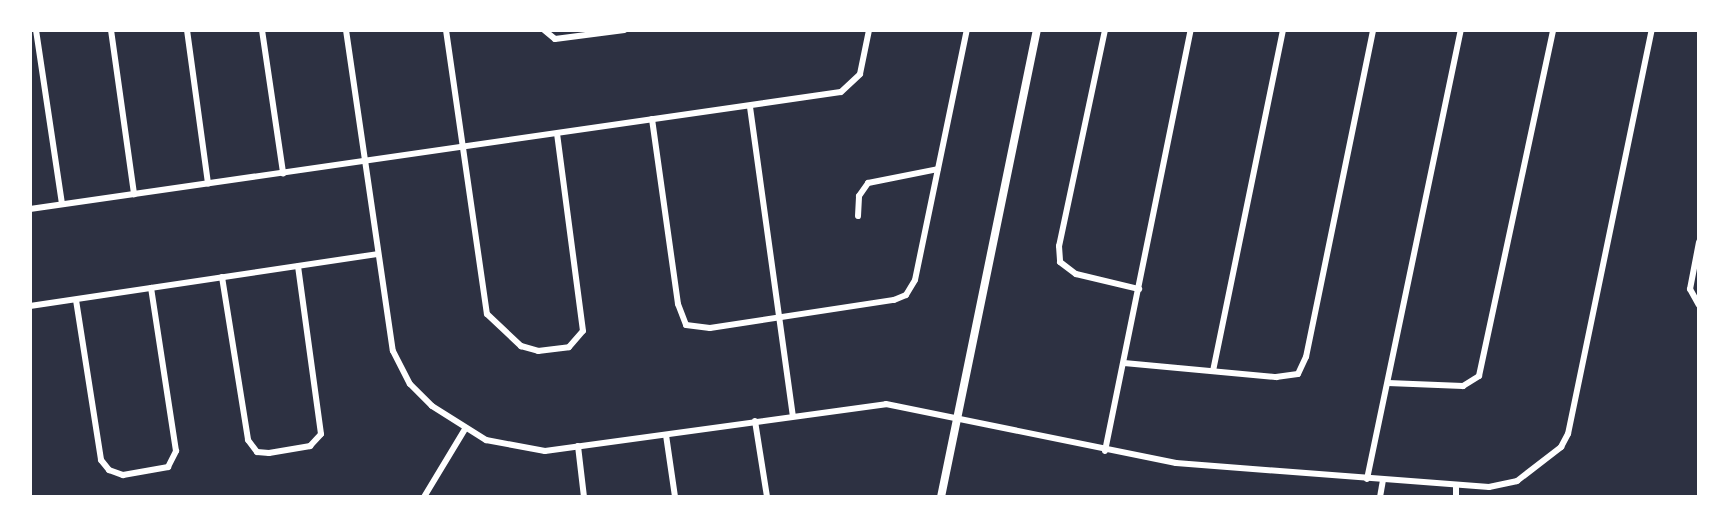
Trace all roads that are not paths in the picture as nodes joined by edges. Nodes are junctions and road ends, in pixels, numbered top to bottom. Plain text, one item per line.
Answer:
1 (36, 30) edge
2 (111, 30) edge
3 (187, 30) edge
4 (262, 30) edge
5 (346, 30) edge
6 (446, 30) edge
7 (544, 30) edge
8 (624, 30) edge
9 (869, 30) edge
10 (967, 30) edge
11 (1037, 30) edge
12 (1105, 30) edge
13 (1191, 30) edge
14 (1283, 30) edge
15 (1373, 30) edge
16 (1461, 30) edge
17 (1553, 30) edge
18 (1652, 30) edge
19 (750, 107) junction
20 (652, 119) junction
21 (557, 134) junction
22 (464, 146) junction
23 (366, 161) junction
24 (938, 169) junction
25 (283, 173) junction
26 (208, 184) junction
27 (134, 194) junction
28 (62, 204) junction
29 (30, 209) edge
30 (858, 216) dead end
31 (1699, 242) edge
32 (377, 254) junction
33 (298, 267) junction
34 (222, 277) junction
35 (151, 288) junction
36 (1139, 289) junction
37 (75, 300) junction
38 (1699, 305) edge
39 (30, 306) edge
40 (780, 316) junction
41 (1124, 363) junction
42 (1213, 371) junction
43 (1388, 383) junction
44 (793, 415) junction
45 (957, 419) junction
46 (755, 421) junction
47 (465, 429) junction
48 (666, 435) junction
49 (578, 446) junction
50 (1105, 451) junction
51 (1367, 479) junction
52 (1383, 480) junction
53 (1456, 486) junction
54 (424, 497) edge
55 (584, 497) edge
56 (675, 497) edge
57 (767, 497) edge
58 (941, 497) edge
59 (1380, 497) edge
60 (1456, 497) edge

1 - 28 street
2 - 27 street
3 - 26 street
4 - 25 street
5 - 23 street
6 - 22 street
7 - 8 street
9 - 19 street
10 - 24 street
11 - 45 street
12 - 36 street
13 - 36 street
14 - 42 street
15 - 42 street
16 - 43 street
17 - 43 street
18 - 53 street
19 - 20 street
19 - 40 street
20 - 21 street
20 - 40 street
21 - 22 street
21 - 22 street
22 - 23 street
23 - 25 street
23 - 32 street
24 - 30 street
24 - 40 street
25 - 26 street
26 - 27 street
27 - 28 street
28 - 29 street
31 - 38 street
32 - 33 street
32 - 47 street
33 - 34 street
33 - 34 street
34 - 35 street
35 - 37 street
35 - 37 street
36 - 41 street
37 - 39 street
40 - 44 street
41 - 42 street
41 - 50 street
43 - 51 street
44 - 45 street
44 - 46 street
45 - 50 street
45 - 58 street
46 - 48 street
46 - 57 street
47 - 49 street
47 - 54 street
48 - 49 street
48 - 56 street
49 - 55 street
50 - 51 street
51 - 52 street
52 - 53 street
52 - 59 street
53 - 60 street

